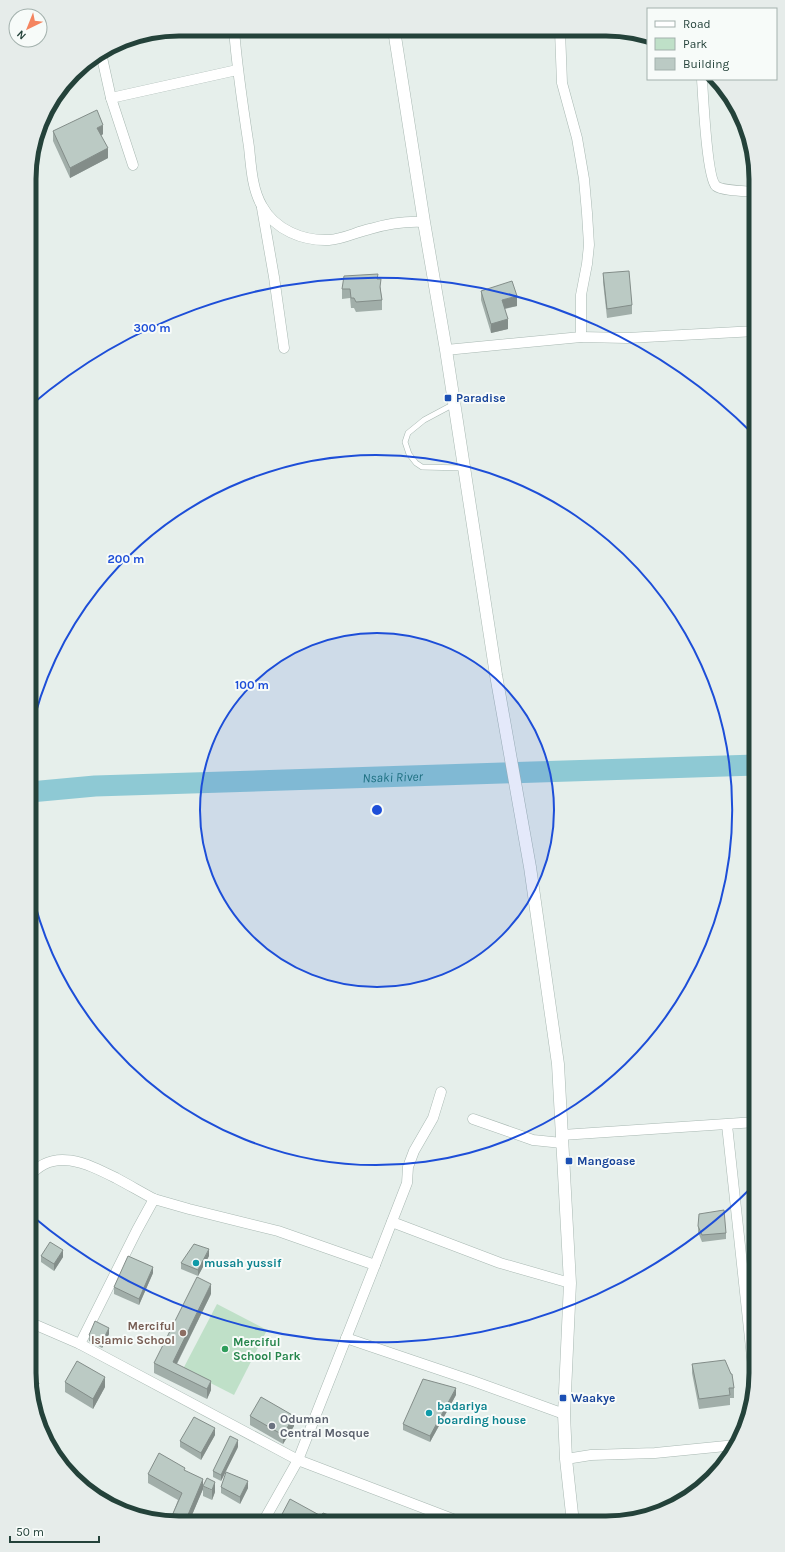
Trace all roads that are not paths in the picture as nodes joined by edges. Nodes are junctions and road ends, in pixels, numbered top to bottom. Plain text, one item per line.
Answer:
1 (235, 36) edge
2 (395, 36) edge
3 (560, 36) edge
4 (102, 58) edge
5 (237, 70) junction
6 (702, 80) edge
7 (111, 98) junction
8 (133, 165) dead end
9 (749, 191) edge
10 (262, 206) junction
11 (424, 222) junction
12 (749, 331) edge
13 (581, 336) junction
14 (284, 348) dead end
15 (446, 350) junction
16 (454, 404) junction
17 (464, 468) junction
18 (441, 1092) dead end
19 (473, 1119) dead end
20 (749, 1123) edge
21 (727, 1125) junction
22 (562, 1139) junction
23 (36, 1168) edge
24 (154, 1198) junction
25 (392, 1222) junction
26 (375, 1265) junction
27 (570, 1283) junction
28 (36, 1325) edge
29 (749, 1329) edge
30 (346, 1338) junction
31 (80, 1344) junction
32 (564, 1414) junction
33 (730, 1446) edge
34 (566, 1459) junction
35 (298, 1460) junction
36 (266, 1516) edge
37 (445, 1516) edge
38 (572, 1516) edge

1 - 5 street
2 - 11 street
3 - 13 street
4 - 7 street
5 - 7 street
5 - 10 street
6 - 9 street
7 - 8 street
10 - 11 street
10 - 14 street
11 - 15 street
12 - 13 street
13 - 15 street
15 - 16 street
16 - 17 street
16 - 17 lane
17 - 22 street
18 - 25 street
19 - 22 street
20 - 21 street
21 - 22 street
21 - 29 street
22 - 27 street
23 - 24 street
24 - 26 street
24 - 31 street
25 - 26 street
25 - 27 street
26 - 30 street
27 - 32 street
28 - 31 street
30 - 32 street
30 - 35 street
31 - 35 street
32 - 34 street
33 - 34 street
34 - 38 street
35 - 36 street
35 - 37 street

